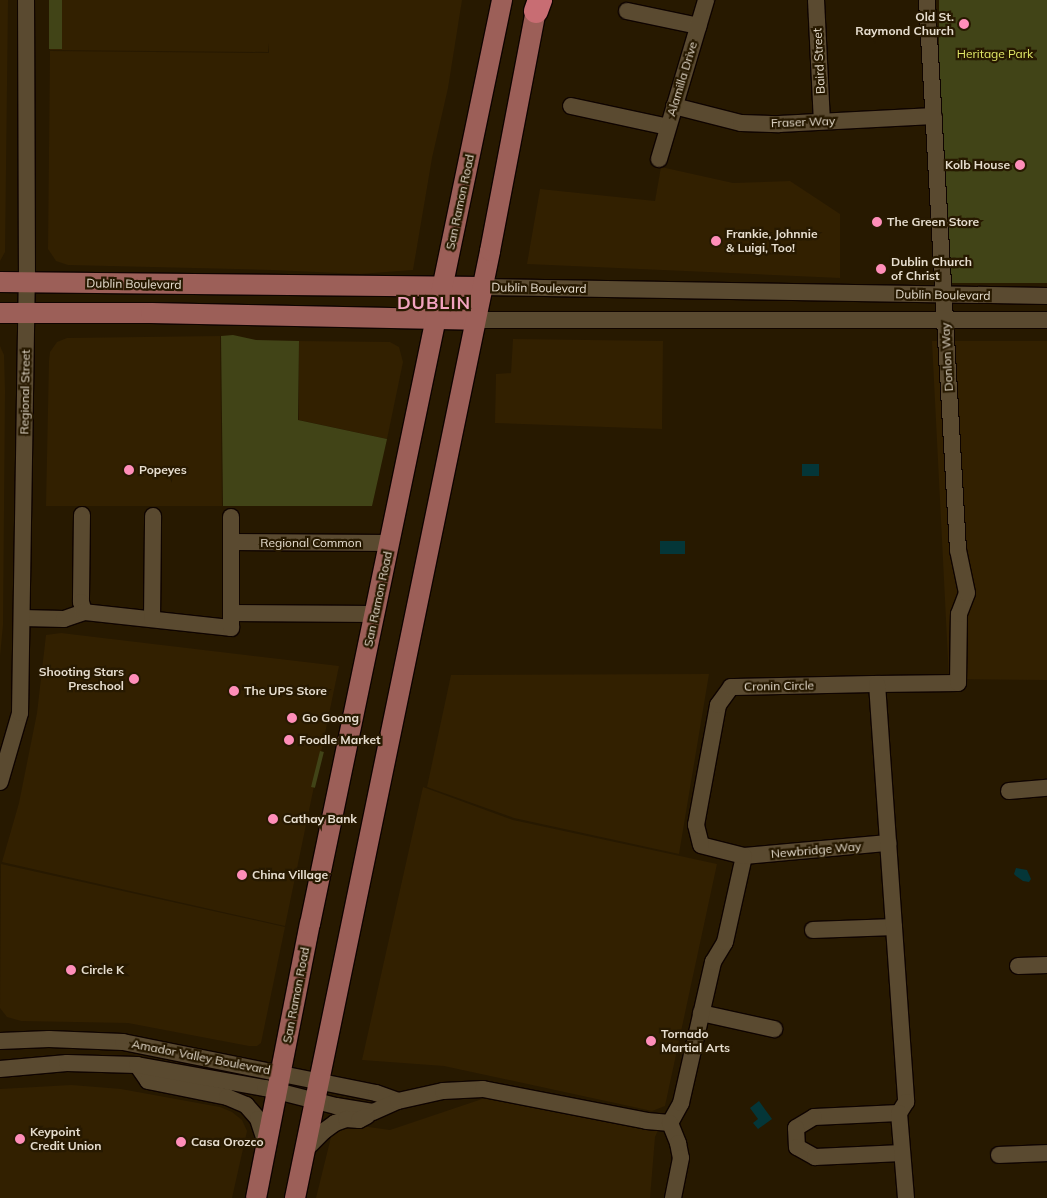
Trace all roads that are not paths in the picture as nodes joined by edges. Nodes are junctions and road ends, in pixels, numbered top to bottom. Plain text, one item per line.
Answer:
1 (26, 0) edge
2 (502, 0) edge
3 (706, 0) edge
4 (816, 0) edge
5 (927, 0) edge
6 (538, 4) edge
7 (627, 11) dead end
8 (698, 26) junction
9 (571, 106) dead end
10 (674, 106) junction
11 (934, 116) junction
12 (822, 121) junction
13 (668, 127) junction
14 (658, 159) dead end
15 (0, 282) edge
16 (27, 282) junction
17 (443, 286) junction
18 (482, 287) junction
19 (944, 295) junction
20 (1047, 296) edge
21 (0, 313) edge
22 (26, 314) junction
23 (436, 319) junction
24 (945, 319) junction
25 (475, 320) junction
26 (1047, 320) edge
27 (82, 515) dead end
28 (153, 516) dead end
29 (231, 517) dead end
30 (231, 542) junction
31 (390, 543) junction
32 (84, 612) junction
33 (231, 613) junction
34 (375, 614) junction
35 (22, 618) junction
36 (152, 619) junction
37 (877, 684) junction
38 (0, 782) edge
39 (1047, 788) edge
40 (1009, 791) dead end
41 (888, 843) junction
42 (744, 856) junction
43 (894, 927) junction
44 (813, 930) dead end
45 (1047, 965) edge
46 (1018, 966) dead end
47 (701, 1013) junction
48 (774, 1029) dead end
49 (0, 1041) edge
50 (137, 1065) junction
51 (0, 1069) edge
52 (279, 1082) junction
53 (317, 1091) junction
54 (398, 1101) junction
55 (373, 1112) junction
56 (900, 1113) junction
57 (670, 1123) junction
58 (266, 1143) junction
59 (304, 1151) junction
60 (902, 1153) junction
61 (1047, 1153) edge
62 (999, 1155) dead end
63 (256, 1198) edge
64 (295, 1198) edge
65 (673, 1198) edge
66 (906, 1198) edge

1 - 16 street, Regional Street
2 - 17 main road, San Ramon Road
3 - 8 street, Alamilla Drive
4 - 12 street, Baird Street
5 - 11 street, Donlon Way
6 - 18 main road
7 - 8 street
8 - 10 street, Alamilla Drive
9 - 13 street
10 - 12 street, Fraser Way
10 - 13 street, Alamilla Drive
11 - 12 street, Fraser Way
11 - 19 street, Donlon Way
13 - 14 street, Alamilla Drive
15 - 16 main road, Dublin Boulevard
16 - 17 main road, Dublin Boulevard
16 - 22 street, Regional Street
17 - 18 main road, Dublin Boulevard
17 - 23 main road, San Ramon Road
18 - 19 street, Dublin Boulevard
18 - 25 main road
19 - 20 street, Dublin Boulevard
19 - 24 street, Donlon Way
21 - 22 main road, Dublin Boulevard
22 - 23 main road, Dublin Boulevard
22 - 35 street, Regional Street
23 - 25 main road, Dublin Boulevard
23 - 31 main road, San Ramon Road
24 - 25 street, Dublin Boulevard
24 - 26 street, Dublin Boulevard
24 - 37 street, Donlon Way
25 - 53 main road
27 - 32 street
28 - 36 street
29 - 30 street
30 - 31 street, Regional Common
30 - 33 street
31 - 34 main road, San Ramon Road
32 - 35 street
32 - 36 street
33 - 34 street
33 - 36 street
34 - 52 main road, San Ramon Road
35 - 38 street, Regional Street
37 - 41 street
37 - 42 street, Cronin Circle
39 - 40 street
41 - 42 street, Newbridge Way
41 - 43 street
42 - 47 street
43 - 44 street
43 - 56 street
45 - 46 street
47 - 48 street
47 - 57 street
49 - 52 street, Amador Valley Boulevard
50 - 51 street, Amador Valley Boulevard
50 - 52 street, Amador Valley Boulevard
50 - 58 street
52 - 53 street, Amador Valley Boulevard
52 - 58 main road, San Ramon Road
53 - 54 street, Amador Valley Boulevard
53 - 55 street, Amador Valley Boulevard
53 - 59 main road
54 - 55 street
54 - 57 street
55 - 59 street
56 - 60 street
56 - 60 street
57 - 65 street
58 - 63 main road, San Ramon Road
59 - 64 main road
60 - 66 street
61 - 62 street

